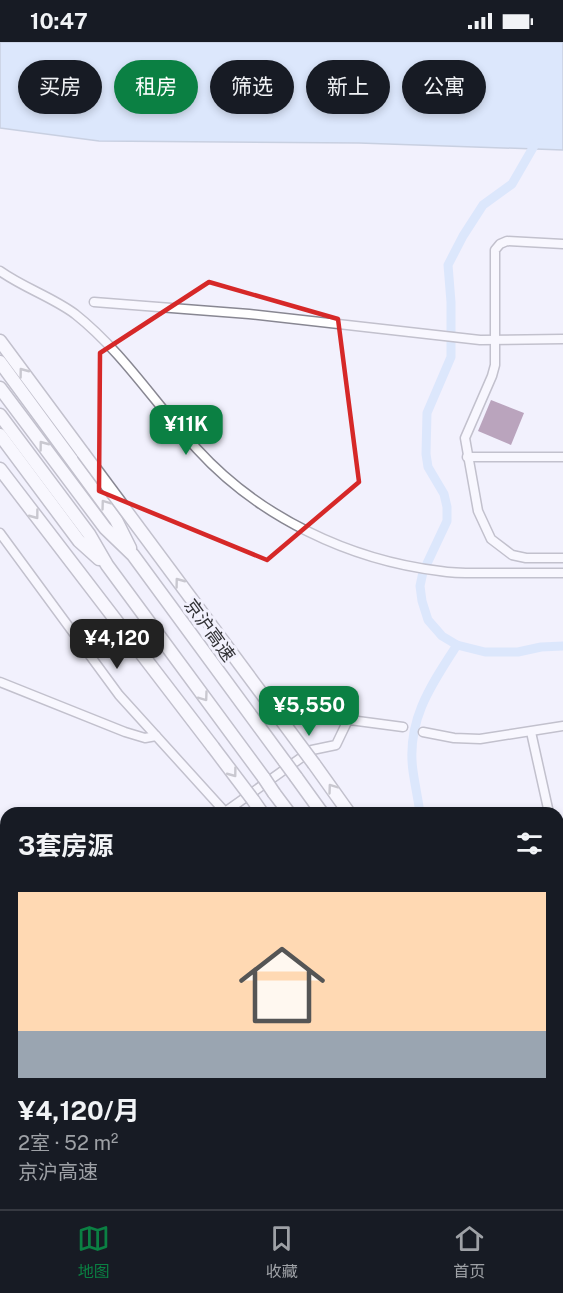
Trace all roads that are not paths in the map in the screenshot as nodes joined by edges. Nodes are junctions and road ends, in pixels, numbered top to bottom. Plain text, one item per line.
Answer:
1 (563, 244) edge
2 (0, 272) edge
3 (94, 302) dead end
4 (563, 339) edge
5 (496, 340) junction
6 (0, 341) edge
7 (0, 362) edge
8 (0, 388) edge
9 (0, 415) edge
10 (0, 435) edge
11 (467, 457) junction
12 (563, 457) edge
13 (0, 469) edge
14 (0, 533) edge
15 (133, 555) junction
16 (563, 558) edge
17 (107, 566) junction
18 (563, 573) edge
19 (0, 682) edge
20 (563, 726) edge
21 (403, 727) dead end
22 (423, 732) dead end
23 (531, 732) junction
24 (156, 736) junction
25 (221, 807) edge
26 (234, 807) edge
27 (258, 807) edge
28 (285, 807) edge
29 (318, 807) edge
30 (346, 807) edge
31 (548, 807) edge

1 - 5 street
2 - 18 street
3 - 5 street
4 - 5 street
5 - 11 street
30 -> 6 highway, bridge
15 -> 7 highway, 京沪高速
15 -> 8 highway, 京沪高速
9 - 17 highway
10 - 17 highway
11 - 12 street
11 - 16 street
13 -> 27 highway, bridge
14 - 24 street
15 - 29 highway, 京沪高速, bridge
17 -> 28 highway, bridge
19 - 24 street
20 - 23 street
21 - 26 street
22 - 23 street
23 - 31 street
24 - 25 street

